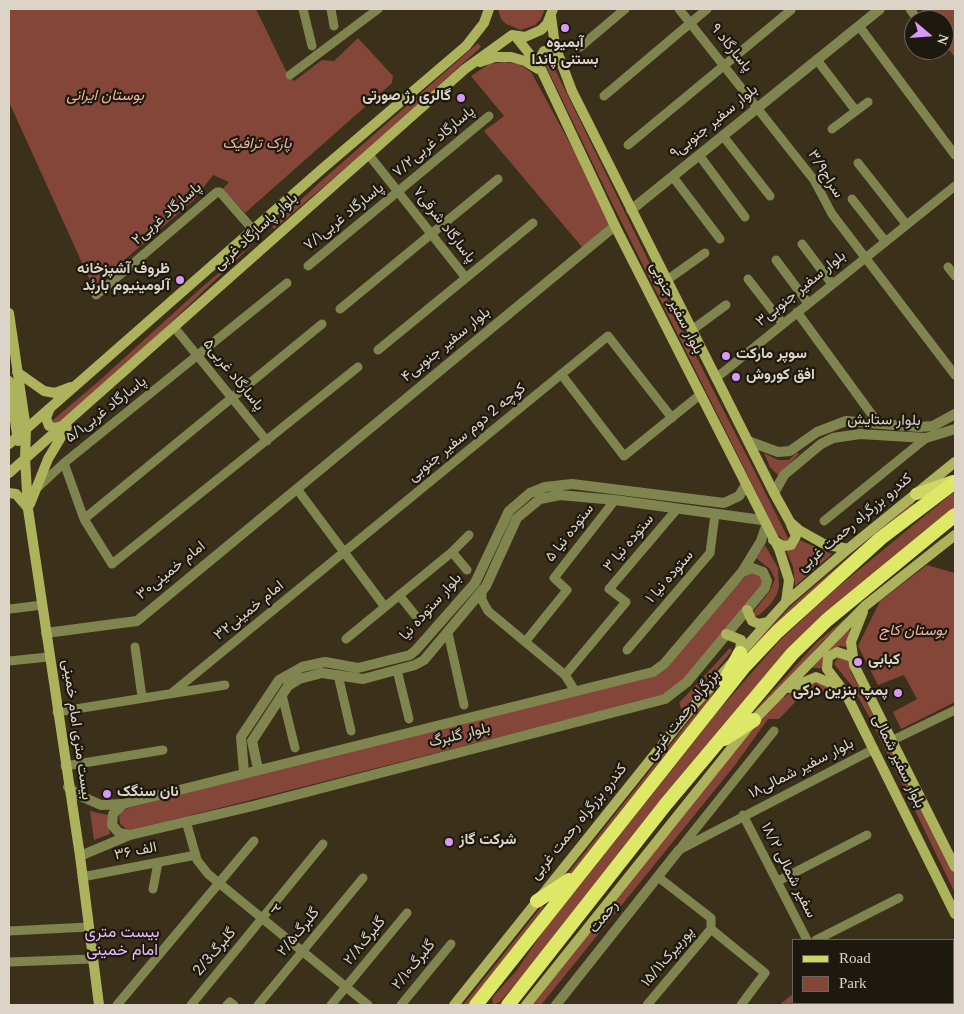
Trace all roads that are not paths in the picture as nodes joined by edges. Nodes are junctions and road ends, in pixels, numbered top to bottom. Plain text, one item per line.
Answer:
1 (303, 9) edge
2 (330, 9) edge
3 (378, 9) edge
4 (489, 9) edge
5 (625, 9) edge
6 (679, 9) edge
7 (707, 9) edge
8 (880, 9) edge
9 (791, 10) edge
10 (552, 13) edge
11 (690, 22) junction
12 (334, 26) dead end
13 (860, 26) junction
14 (514, 36) junction
15 (312, 46) dead end
16 (580, 47) dead end
17 (559, 58) junction
18 (817, 60) junction
19 (724, 64) junction
20 (466, 70) junction
21 (542, 71) junction
22 (290, 75) dead end
23 (604, 96) dead end
24 (868, 102) dead end
25 (759, 107) junction
26 (856, 111) junction
27 (489, 116) dead end
28 (832, 129) dead end
29 (723, 136) junction
30 (628, 145) dead end
31 (369, 155) junction
32 (699, 155) junction
33 (955, 155) edge
34 (858, 163) dead end
35 (673, 176) junction
36 (498, 179) dead end
37 (955, 186) edge
38 (398, 192) junction
39 (770, 196) dead end
40 (852, 199) dead end
41 (631, 210) junction
42 (745, 217) dead end
43 (533, 222) dead end
44 (906, 224) junction
45 (615, 226) junction
46 (256, 229) junction
47 (432, 234) junction
48 (720, 239) dead end
49 (270, 241) junction
50 (885, 241) junction
51 (802, 244) dead end
52 (705, 253) dead end
53 (864, 258) junction
54 (776, 260) dead end
55 (308, 266) dead end
56 (948, 267) dead end
57 (955, 276) edge
58 (466, 278) junction
59 (748, 279) dead end
60 (667, 280) junction
61 (287, 283) dead end
62 (832, 284) junction
63 (96, 295) dead end
64 (808, 303) junction
65 (726, 305) dead end
66 (340, 309) dead end
67 (797, 312) junction
68 (9, 313) edge
69 (322, 324) dead end
70 (783, 324) junction
71 (174, 327) junction
72 (692, 330) junction
73 (378, 350) dead end
74 (198, 356) junction
75 (358, 367) dead end
76 (17, 372) junction
77 (561, 374) junction
78 (955, 375) edge
79 (716, 378) junction
80 (81, 382) junction
81 (9, 383) edge
82 (701, 394) junction
83 (232, 398) junction
84 (10, 400) edge
85 (51, 407) junction
86 (955, 414) edge
87 (74, 416) junction
88 (672, 418) junction
89 (878, 423) junction
90 (64, 425) junction
91 (26, 429) junction
92 (955, 429) edge
93 (926, 438) junction
94 (13, 441) edge
95 (748, 441) junction
96 (267, 442) junction
97 (799, 445) junction
98 (807, 456) junction
99 (25, 458) junction
100 (955, 462) edge
101 (64, 463) junction
102 (9, 473) edge
103 (955, 481) edge
104 (746, 485) junction
105 (297, 489) junction
106 (35, 490) junction
107 (9, 493) edge
108 (774, 493) junction
109 (916, 494) junction
110 (615, 500) junction
111 (724, 503) junction
112 (677, 508) junction
113 (28, 509) junction
114 (720, 515) junction
115 (955, 515) edge
116 (84, 519) junction
117 (824, 521) dead end
118 (790, 522) junction
119 (764, 523) junction
120 (469, 535) dead end
121 (955, 535) edge
122 (773, 539) junction
123 (848, 549) junction
124 (452, 552) junction
125 (345, 553) junction
126 (467, 570) dead end
127 (742, 572) junction
128 (482, 591) junction
129 (399, 595) junction
130 (786, 602) junction
131 (42, 604) junction
132 (866, 606) junction
133 (385, 607) junction
134 (10, 609) dead end
135 (746, 610) junction
136 (419, 620) dead end
137 (768, 622) junction
138 (46, 633) junction
139 (448, 633) junction
140 (726, 634) junction
141 (346, 639) dead end
142 (525, 642) junction
143 (134, 647) dead end
144 (627, 650) dead end
145 (740, 653) junction
146 (48, 657) junction
147 (852, 657) junction
148 (9, 661) edge
149 (397, 670) junction
150 (338, 675) junction
151 (565, 675) junction
152 (225, 685) dead end
153 (842, 688) junction
154 (173, 692) junction
155 (575, 692) junction
156 (282, 695) junction
157 (778, 695) junction
158 (142, 697) junction
159 (464, 705) dead end
160 (955, 710) edge
161 (58, 712) junction
162 (709, 712) junction
163 (409, 719) dead end
164 (754, 720) junction
165 (351, 731) dead end
166 (774, 731) dead end
167 (893, 740) junction
168 (714, 744) junction
169 (253, 747) junction
170 (295, 748) dead end
171 (242, 749) junction
172 (874, 749) junction
173 (163, 750) dead end
174 (65, 766) junction
175 (258, 769) junction
176 (244, 772) junction
177 (68, 787) junction
178 (124, 804) junction
179 (743, 815) junction
180 (186, 821) junction
181 (130, 835) junction
182 (867, 835) dead end
183 (254, 840) dead end
184 (323, 844) dead end
185 (679, 850) junction
186 (196, 855) junction
187 (80, 856) junction
188 (158, 863) junction
189 (955, 866) edge
190 (580, 872) junction
191 (658, 876) junction
192 (82, 877) junction
193 (363, 878) dead end
194 (778, 881) junction
195 (219, 883) junction
196 (153, 889) dead end
197 (899, 898) dead end
198 (537, 900) junction
199 (407, 913) dead end
200 (955, 914) edge
201 (262, 919) junction
202 (88, 927) junction
203 (711, 929) junction
204 (9, 931) edge
205 (807, 939) edge
206 (818, 939) edge
207 (451, 944) dead end
208 (302, 952) junction
209 (92, 959) junction
210 (9, 962) edge
211 (346, 988) junction
212 (488, 999) edge
213 (99, 1005) edge
214 (117, 1005) edge
215 (191, 1005) edge
216 (258, 1005) edge
217 (332, 1005) edge
218 (368, 1005) edge
219 (401, 1005) edge
220 (454, 1005) edge
221 (476, 1005) edge
222 (508, 1005) edge
223 (526, 1005) edge
224 (556, 1005) edge
225 (647, 1005) edge
226 (741, 1005) edge

1 - 15 street
2 - 12 street
3 - 22 street
4 - 46 main road, بلوار پاسارگاد غربی
5 - 16 street
6 - 11 street, پاسارگاد ۹
7 - 11 street
8 - 13 street, بلوار سفیر جنوبی۹
9 - 19 street
10 - 14 main road
10 - 17 main road, بلوار سفیر جنوبی
11 - 19 street, پاسارگاد ۹
11 - 23 street
13 - 18 street, بلوار سفیر جنوبی۹
13 - 33 street
14 - 20 main road, بلوار پاسارگاد غربی
14 - 21 main road, بلوار سفیر جنوبی
17 - 21 main road
17 - 41 main road, بلوار سفیر جنوبی
18 - 25 street, بلوار سفیر جنوبی۹
18 - 26 street
19 - 25 street, پاسارگاد ۹
19 - 30 street
20 - 21 main road
20 - 31 main road, بلوار پاسارگاد غربی
21 - 45 main road, بلوار سفیر جنوبی
24 - 26 street
25 - 29 street, بلوار سفیر جنوبی۹
25 - 53 street, سراج۳/۹
26 - 28 street
27 - 38 street, پاسارگاد غربی۷/۲
29 - 32 street, بلوار سفیر جنوبی۹
29 - 39 street
31 - 38 street, پاسارگاد شرقی۷
31 - 49 main road, بلوار پاسارگاد غربی
32 - 35 street, بلوار سفیر جنوبی۹
32 - 42 street
34 - 44 street
35 - 41 street, بلوار سفیر جنوبی۹
35 - 48 street
36 - 47 street
37 - 44 street, بلوار سفیر جنوبی۳
38 - 47 street, پاسارگاد شرقی۷
38 - 55 street, پاسارگاد غربی۷/۱
40 - 50 street
41 - 60 main road, بلوار سفیر جنوبی
43 - 58 street
44 - 50 street, بلوار سفیر جنوبی۳
45 - 82 main road, بلوار سفیر جنوبی
45 - 105 street, بلوار سفیر جنوبی۴
46 - 49 main road
46 - 63 street, پاسارگاد غربی۲
46 - 80 main road, بلوار پاسارگاد غربی
47 - 58 street, پاسارگاد شرقی۷
47 - 66 street
49 - 71 main road, بلوار پاسارگاد غربی
50 - 53 street, بلوار سفیر جنوبی۳
51 - 62 street
52 - 60 street
53 - 62 street, بلوار سفیر جنوبی۳
53 - 78 street, سراج۳/۹
54 - 64 street
56 - 57 street
58 - 73 street
59 - 70 street
60 - 72 main road, بلوار سفیر جنوبی
61 - 74 street, پاسارگاد غربی۵/۱
62 - 64 street, بلوار سفیر جنوبی۳
64 - 67 street, بلوار سفیر جنوبی۳
65 - 72 street
67 - 70 street, بلوار سفیر جنوبی۳
67 - 89 street
68 - 76 main road
69 - 83 street
70 - 79 street, بلوار سفیر جنوبی۳
71 - 74 street, پاسارگاد غربی۵
71 - 87 main road, بلوار پاسارگاد غربی
72 - 79 main road, بلوار سفیر جنوبی
74 - 83 street, پاسارگاد غربی۵
74 - 101 street, پاسارگاد غربی۵/۱
75 - 96 street
76 - 80 main road
76 - 91 main road
77 - 88 street, کوچه 2 دوم سفیر جنوبی
77 - 88 street
77 - 125 street, کوچه 2 دوم سفیر جنوبی
79 - 95 main road, بلوار سفیر جنوبی
80 - 85 main road, بلوار پاسارگاد غربی
81 - 84 main road
82 - 88 street
82 - 104 main road, بلوار سفیر جنوبی
83 - 96 street, پاسارگاد غربی۵
83 - 116 street
84 - 94 main road
85 - 90 main road
85 - 91 main road, بلوار پاسارگاد غربی
86 - 89 street, بلوار ستایش
87 - 90 main road, بلوار پاسارگاد غربی
87 - 106 main road
89 - 97 street, بلوار ستایش
90 - 99 main road, بلوار پاسارگاد غربی
91 - 94 main road, بلوار پاسارگاد غربی
91 - 99 main road
92 - 93 street, بلوار ستایش
93 - 98 street, بلوار ستایش
93 - 117 street
94 - 99 main road
95 - 97 street, بلوار ستایش
95 - 108 main road, بلوار سفیر جنوبی
96 - 116 street
97 - 98 street
98 - 108 street, بلوار ستایش
99 - 102 main road, بلوار پاسارگاد غربی
99 - 113 main road, بیست متری امام خمینی
100 - 109 main road, کندرو بزرگراه رحمت غربی
101 - 106 street, پاسارگاد غربی۵/۱
101 - 116 street
103 - 109 main road
103 - 162 highway, بزرگراه رحمت غربی
104 - 111 street
104 - 119 main road, بلوار سفیر جنوبی
105 - 125 street
105 - 138 street, امام خمینی۳۰
106 - 113 main road
107 - 113 main road
108 - 118 main road, بلوار سفیر جنوبی
109 - 123 main road, کندرو بزرگراه رحمت غربی
110 - 112 street, بلوار ستوده نیا
110 - 128 street, بلوار ستوده نیا
110 - 142 street, ستوده نیا ۵
111 - 114 street
111 - 171 street, بلوار ستوده نیا
112 - 114 street, بلوار ستوده نیا
112 - 151 street, ستوده نیا ۳
113 - 131 main road, بیست متری امام خمینی
114 - 119 street, بلوار ستوده نیا
114 - 144 street, ستوده نیا ۱
115 - 168 highway
118 - 122 main road
118 - 123 main road, بلوار سفیر جنوبی
119 - 122 main road, بلوار سفیر جنوبی
119 - 127 street, بلوار گلبرگ
120 - 124 street
121 - 132 main road
122 - 130 main road, بلوار سفیر جنوبی
123 - 130 main road, کندرو بزرگراه رحمت غربی
124 - 126 street
124 - 129 street
125 - 133 street
125 - 154 street, امام خمینی۳۲
127 - 135 street, بلوار گلبرگ
127 - 155 street, بلوار گلبرگ
128 - 139 street, بلوار ستوده نیا
128 - 142 street
129 - 133 street
129 - 136 street
130 - 137 main road, کندرو بزرگراه رحمت غربی
131 - 134 street
131 - 138 main road, بیست متری امام خمینی
132 - 147 main road
132 - 157 main road
133 - 141 street
135 - 137 main road
135 - 140 street, بلوار گلبرگ
137 - 145 main road, کندرو بزرگراه رحمت غربی
138 - 146 main road, بیست متری امام خمینی
139 - 149 street, بلوار ستوده نیا
139 - 159 street
140 - 145 main road
140 - 180 street, بلوار گلبرگ
142 - 151 street
143 - 158 street
145 - 162 highway
145 - 198 main road, کندرو بزرگراه رحمت غربی
146 - 148 street
146 - 161 main road, بیست متری امام خمینی
147 - 153 main road, بلوار سفیر شمالی
147 - 167 main road, بلوار سفیر شمالی
149 - 150 street, بلوار ستوده نیا
149 - 163 street
150 - 156 street, بلوار ستوده نیا
150 - 165 street
151 - 155 street
152 - 154 street, امام خمینی۳۲
153 - 157 main road
153 - 172 main road, بلوار سفیر شمالی
154 - 158 street, امام خمینی۳۲
155 - 175 street, بلوار گلبرگ
156 - 169 street, بلوار ستوده نیا
156 - 170 street
157 - 164 main road
158 - 161 street, امام خمینی۳۲
160 - 167 street
161 - 174 main road, بیست متری امام خمینی
162 - 190 highway, بزرگراه رحمت غربی
164 - 168 highway
164 - 223 main road
166 - 185 street
167 - 189 main road, بلوار سفیر شمالی
168 - 222 highway
169 - 171 street
169 - 175 street
171 - 176 street, بلوار ستوده نیا
172 - 179 street, بلوار سفیر شمالی۱۸
172 - 200 main road, بلوار سفیر شمالی
173 - 174 street
174 - 177 main road, بیست متری امام خمینی
175 - 176 street, بلوار گلبرگ
176 - 178 street, بلوار گلبرگ
177 - 178 street, بلوار گلبرگ
177 - 187 main road, بیست متری امام خمینی
178 - 181 street
179 - 185 street, بلوار سفیر شمالی۱۸
179 - 194 street, سفیر شمالی ۱۸/۲
180 - 181 street, بلوار گلبرگ
180 - 186 street, ۲
181 - 187 street, بلوار گلبرگ
182 - 194 street
183 - 195 street
184 - 201 street, 2/3گلبرگ
185 - 191 street, رحمت
186 - 188 street, ۳۶ الف
186 - 195 street, ۲
187 - 192 main road, بیست متری امام خمینی
188 - 192 street, ۳۶ الف
188 - 196 street
190 - 198 highway
190 - 212 highway, بزرگراه رحمت غربی
191 - 203 street
191 - 224 street, رحمت
192 - 202 main road, بیست متری امام خمینی
193 - 208 street, گلبرگ۲/۵
194 - 205 street, سفیر شمالی ۱۸/۲
195 - 201 street, ۲
195 - 214 street
197 - 206 street
198 - 220 main road, کندرو بزرگراه رحمت غربی
199 - 211 street, گلبرگ۲/۸
201 - 208 street, ۲
201 - 215 street, 2/3گلبرگ
202 - 204 street
202 - 209 main road, بیست متری امام خمینی
203 - 225 street, پوربیرک۱۵/۱۱
203 - 226 street
207 - 219 street, گلبرگ۲/۱۰
208 - 211 street, ۲
208 - 216 street, گلبرگ۲/۵
209 - 210 street
209 - 213 main road, بیست متری امام خمینی
211 - 217 street, گلبرگ۲/۸
211 - 218 street, ۲
212 - 221 highway, بزرگراه رحمت غربی

